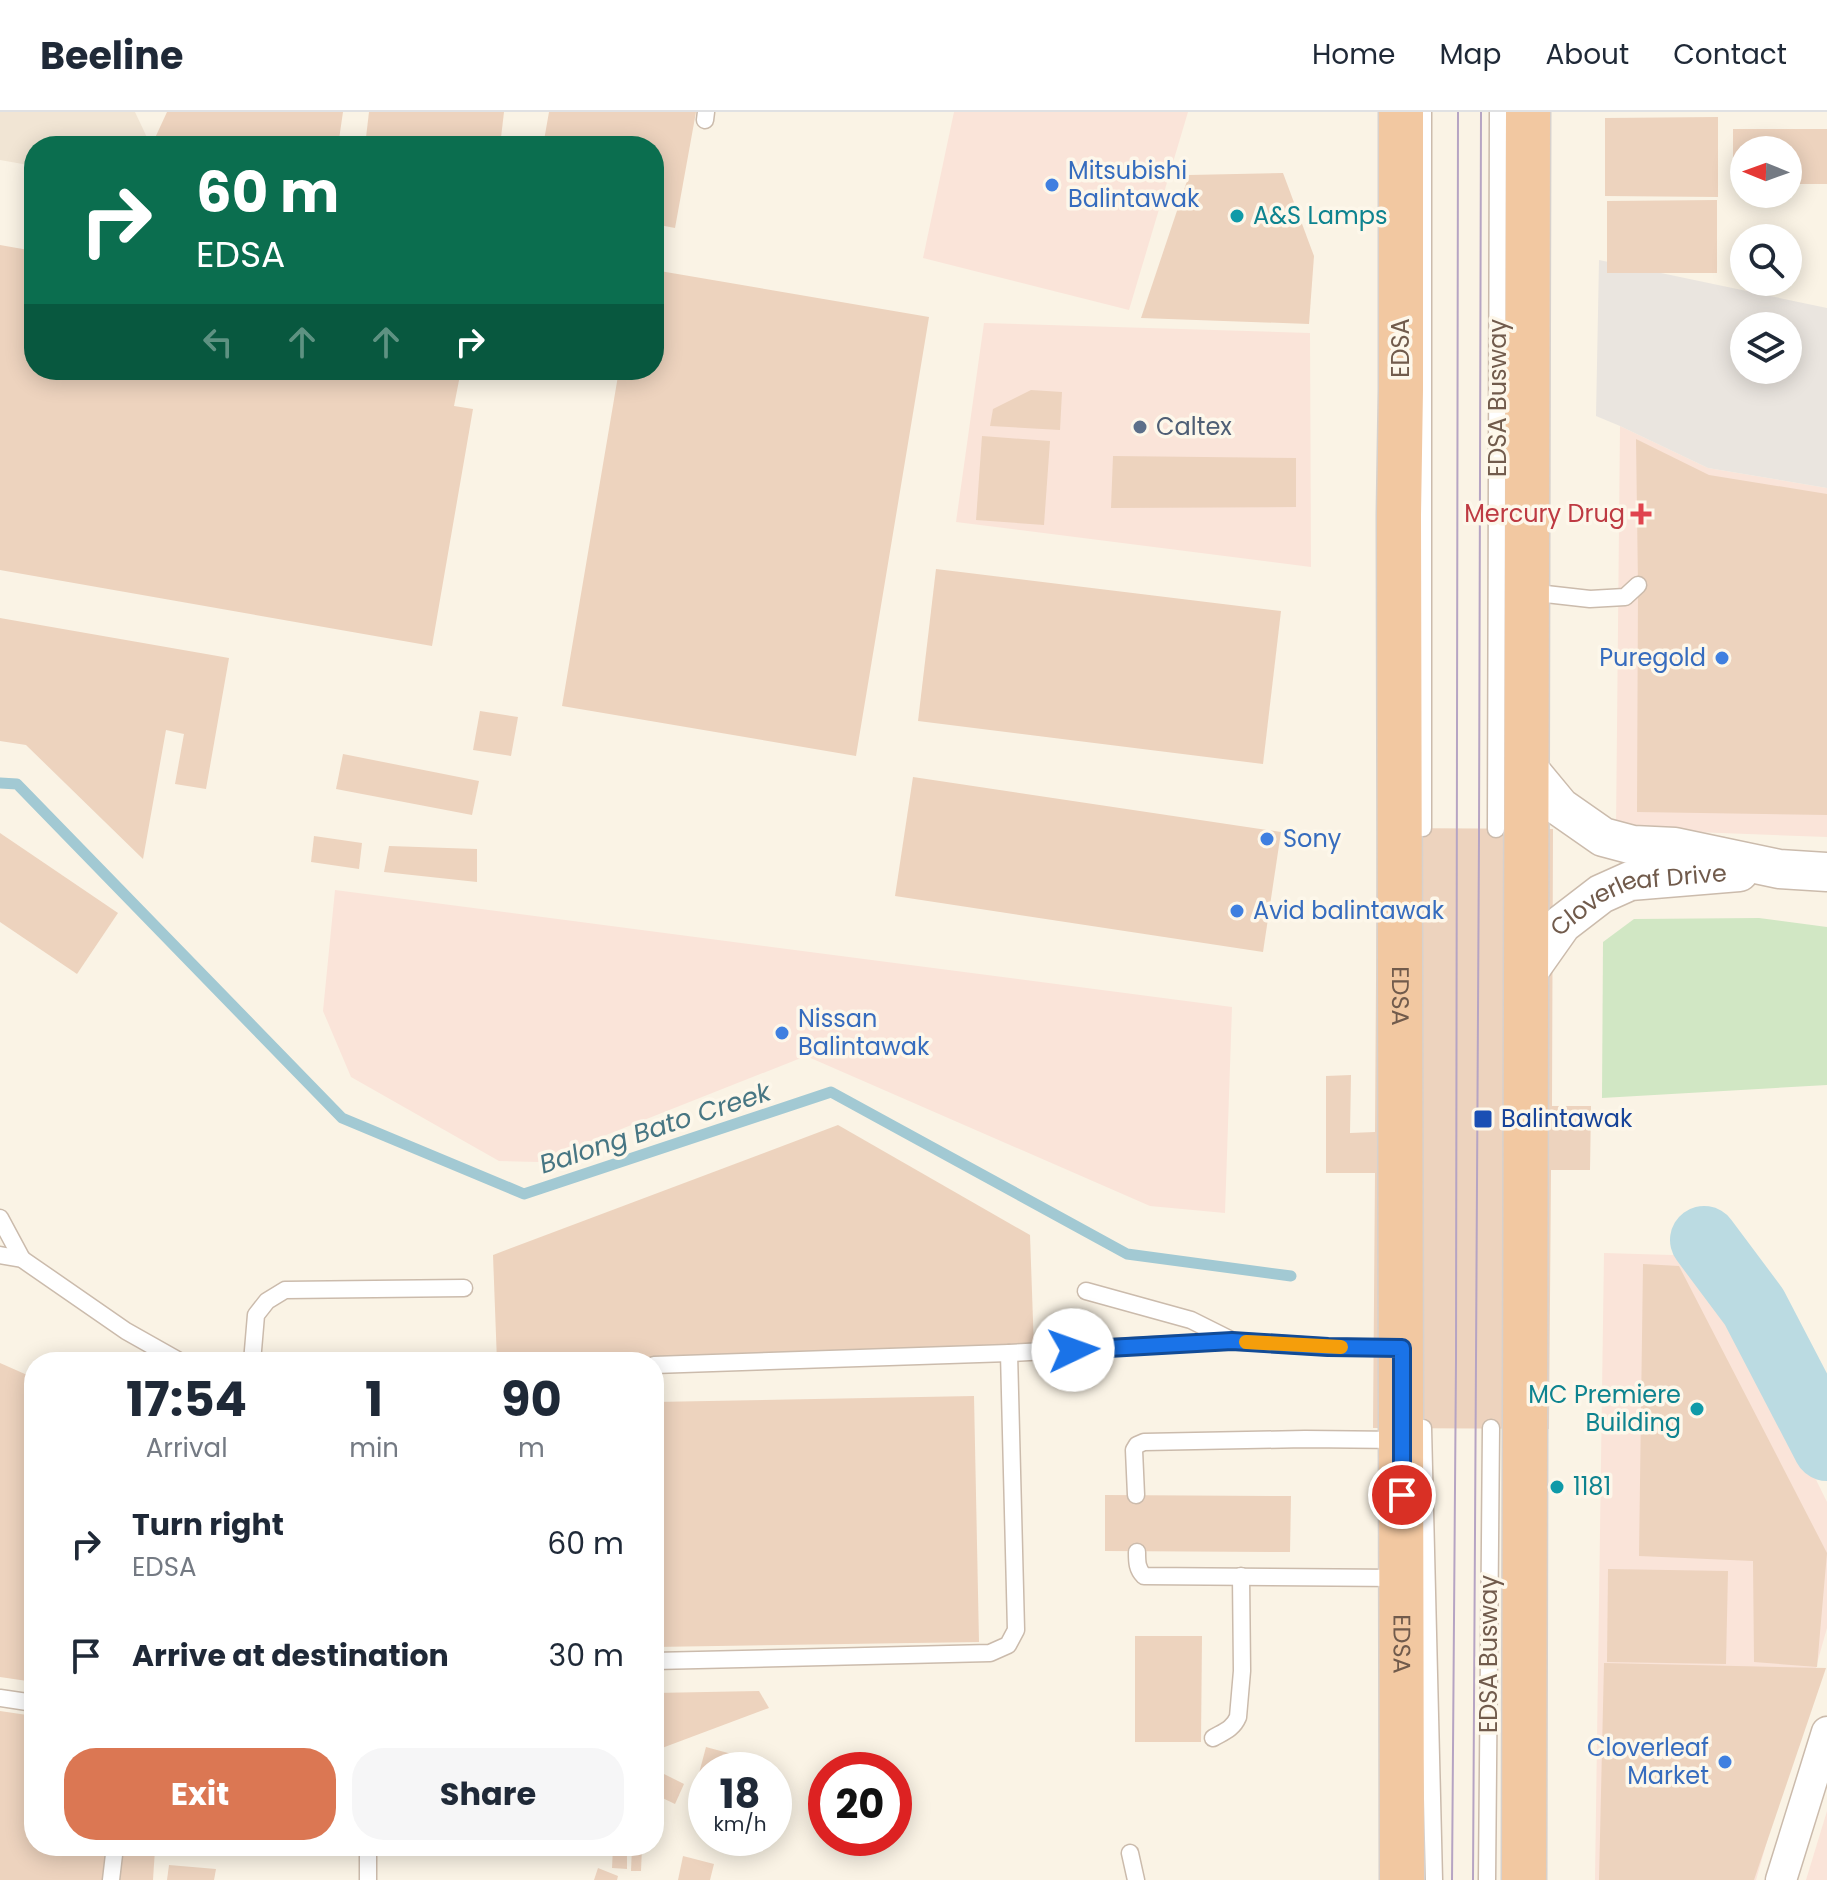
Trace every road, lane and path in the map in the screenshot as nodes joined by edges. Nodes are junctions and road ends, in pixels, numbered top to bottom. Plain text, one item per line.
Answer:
1 (1401, 112) edge
2 (1423, 112) edge
3 (1498, 112) edge
4 (1528, 112) edge
5 (1638, 585) dead end
6 (1527, 592) junction
7 (1526, 766) junction
8 (1423, 828) dead end
9 (1496, 829) dead end
10 (1779, 869) junction
11 (1827, 872) edge
12 (1526, 975) junction
13 (0, 1218) edge
14 (0, 1255) edge
15 (22, 1259) junction
16 (464, 1288) dead end
17 (1086, 1291) dead end
18 (1232, 1341) junction
19 (1402, 1348) junction
20 (163, 1352) edge
21 (253, 1352) edge
22 (1009, 1353) junction
23 (664, 1365) edge
24 (1491, 1428) dead end
25 (1413, 1434) junction
26 (1136, 1495) dead end
27 (1137, 1552) dead end
28 (1241, 1576) junction
29 (1402, 1578) junction
30 (664, 1661) edge
31 (0, 1698) edge
32 (24, 1702) edge
33 (1827, 1732) edge
34 (1213, 1738) dead end
35 (1130, 1853) dead end
36 (114, 1856) edge
37 (368, 1856) edge
38 (111, 1880) edge
39 (368, 1880) edge
40 (1136, 1880) edge
41 (1402, 1880) edge
42 (1434, 1880) edge
43 (1487, 1880) edge
44 (1524, 1880) edge
45 (1781, 1880) edge

1 - 19 highway, EDSA
2 - 8 lane
3 - 9 lane, EDSA Busway
4 - 6 highway
5 - 6 lane
6 - 7 highway
7 - 10 street, Cloverleaf Drive
7 - 12 highway
10 - 11 street, Cloverleaf Drive
10 - 12 street, Cloverleaf Drive
12 - 44 highway
13 - 15 lane
14 - 15 lane
15 - 20 lane
16 - 21 lane
17 - 18 lane
18 - 19 lane
18 - 22 lane
19 - 25 highway, EDSA
22 - 23 lane
22 - 30 lane
24 - 43 lane, EDSA Busway
25 - 26 lane
25 - 29 highway, EDSA
25 - 42 lane
27 - 28 lane
28 - 29 lane
28 - 34 lane
29 - 41 highway, EDSA
31 - 32 lane
33 - 45 street
35 - 40 lane
36 - 38 lane
37 - 39 lane

